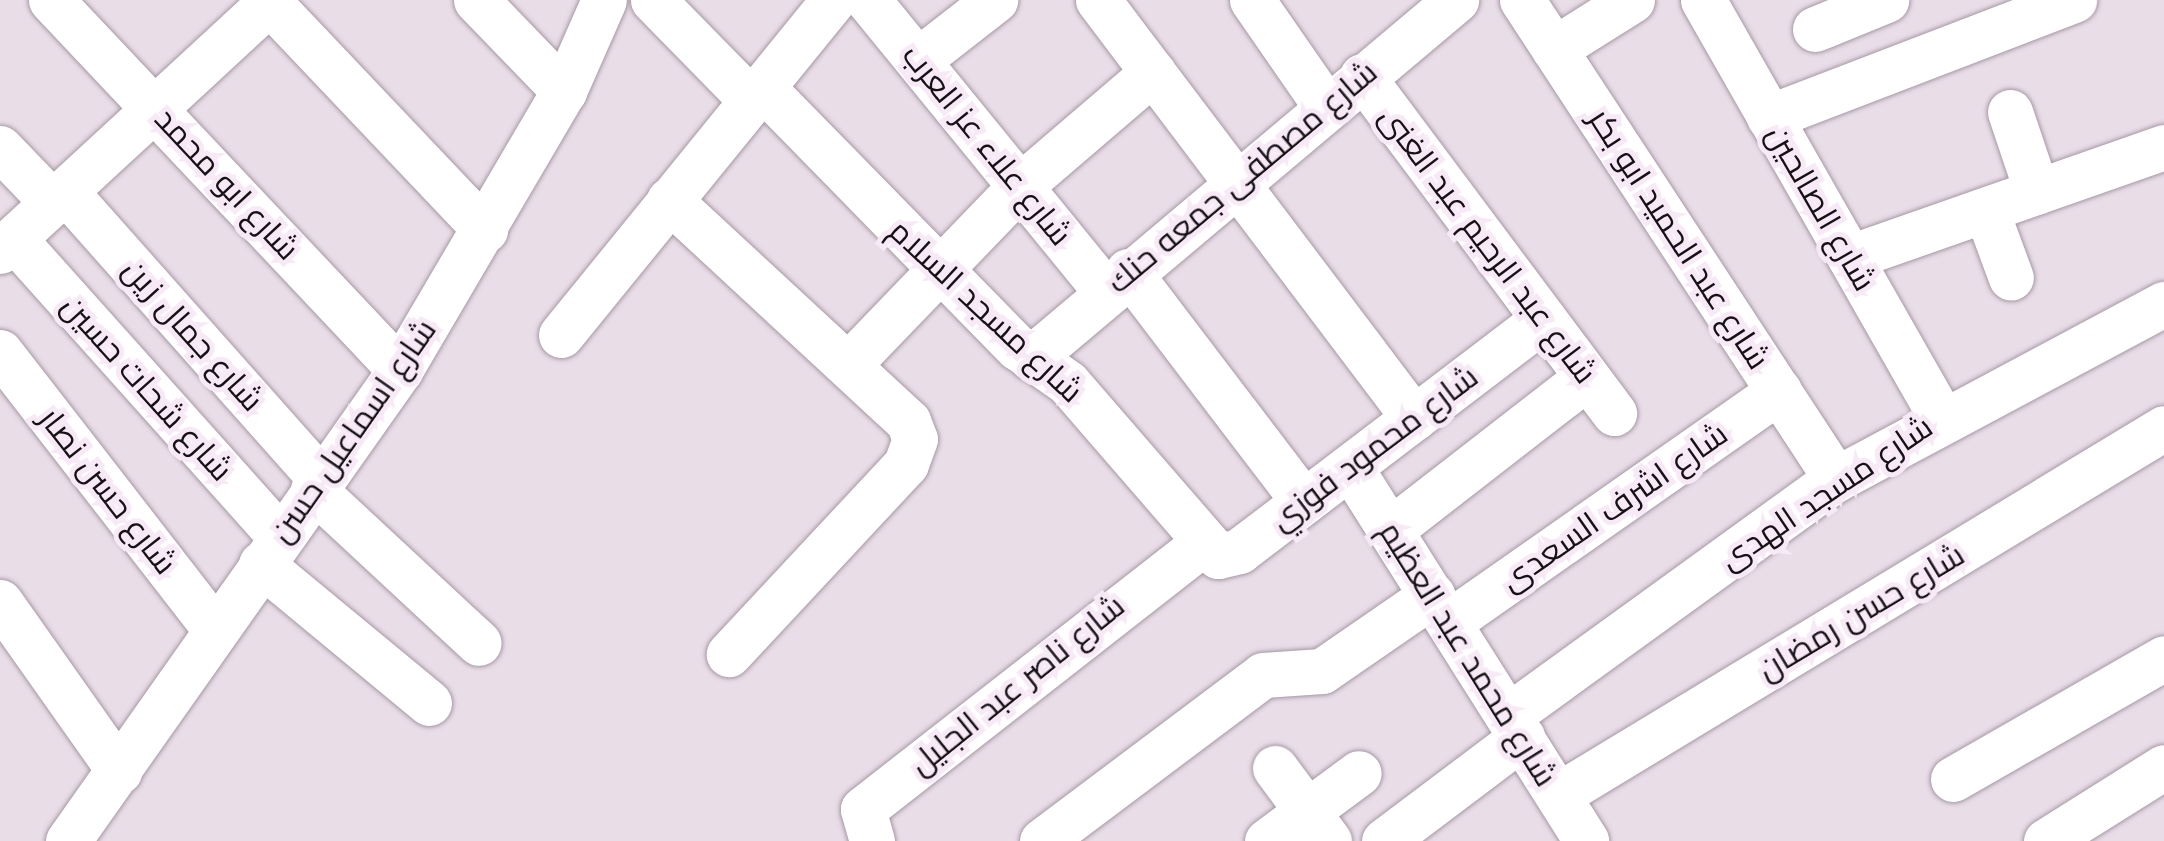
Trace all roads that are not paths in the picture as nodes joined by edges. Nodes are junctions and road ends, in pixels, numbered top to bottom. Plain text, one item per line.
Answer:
1 (51, 0) edge
2 (476, 0) edge
3 (604, 0) edge
4 (653, 0) edge
5 (833, 0) edge
6 (868, 0) edge
7 (995, 0) edge
8 (1098, 0) edge
9 (1252, 0) edge
10 (1522, 0) edge
11 (1632, 0) edge
12 (1703, 0) edge
13 (1886, 0) edge
14 (2074, 0) edge
15 (268, 1) edge
16 (1433, 7) edge
17 (1815, 28) dead end
18 (1554, 49) junction
19 (918, 60) junction
20 (1153, 72) junction
21 (1362, 76) junction
22 (564, 91) junction
23 (756, 93) junction
24 (1326, 106) junction
25 (156, 107) junction
26 (2010, 112) dead end
27 (1769, 117) junction
28 (2164, 147) edge
29 (0, 148) edge
30 (1236, 181) junction
31 (1020, 186) junction
32 (2037, 192) junction
33 (59, 197) junction
34 (669, 200) junction
35 (1986, 210) junction
36 (485, 230) junction
37 (7, 245) edge
38 (1850, 257) junction
39 (940, 272) junction
40 (2011, 278) dead end
41 (1116, 281) junction
42 (2164, 304) edge
43 (1544, 319) junction
44 (561, 335) dead end
45 (0, 352) edge
46 (1030, 358) junction
47 (848, 365) junction
48 (400, 370) junction
49 (1587, 377) junction
50 (1779, 392) junction
51 (1614, 413) dead end
52 (1940, 416) junction
53 (1414, 418) junction
54 (2164, 428) edge
55 (1350, 466) junction
56 (1836, 479) junction
57 (317, 484) junction
58 (1304, 502) junction
59 (1390, 530) junction
60 (1201, 544) junction
61 (270, 551) junction
62 (0, 602) edge
63 (1440, 608) junction
64 (215, 629) junction
65 (479, 643) dead end
66 (729, 654) dead end
67 (2164, 658) edge
68 (429, 703) dead end
69 (1515, 726) junction
70 (2164, 767) edge
71 (1275, 768) dead end
72 (119, 771) junction
73 (1358, 773) dead end
74 (1953, 779) dead end
75 (1558, 795) junction
76 (1318, 826) edge
77 (1409, 834) edge
78 (68, 841) edge
79 (872, 841) edge
80 (1042, 841) edge
81 (1268, 841) edge
82 (1586, 841) edge
83 (2046, 841) edge

1 - 25 street, شارع ابو محمد
2 - 22 street
3 - 22 street, شارع اسماعيل حسن
4 - 23 street, شارع مسجد السلام
5 - 23 street
6 - 19 street, شارع علاء عز العرب
7 - 19 street
8 - 20 street
9 - 24 street
10 - 18 street, شارع عبد الحميد ابو بكر
11 - 18 street
12 - 27 street, شارع الصالحين
13 - 17 street
14 - 27 street
15 - 25 street
15 - 36 street
16 - 21 street, شارع مصطفى جمعه حنك
18 - 50 street, شارع عبد الحميد ابو بكر
19 - 31 street, شارع علاء عز العرب
20 - 30 street
20 - 31 street
21 - 24 street, شارع مصطفى جمعه حنك
21 - 43 street, شارع عبد الرحيم عبد الغنى
22 - 36 street, شارع اسماعيل حسن
23 - 34 street
23 - 39 street, شارع مسجد السلام
24 - 30 street, شارع مصطفى جمعه حنك
25 - 33 street
25 - 48 street, شارع ابو محمد
26 - 32 street
27 - 38 street, شارع الصالحين
28 - 32 street
29 - 33 street, شارع جمال زين
30 - 41 street, شارع مصطفى جمعه حنك
30 - 53 street
31 - 39 street
31 - 41 street, شارع علاء عز العرب
32 - 35 street
33 - 37 street
33 - 57 street, شارع جمال زين
34 - 44 street
34 - 47 street
35 - 38 street
35 - 40 street
36 - 48 street, شارع اسماعيل حسن
37 - 61 street, شارع شحات حسين
38 - 52 street, شارع الصالحين
39 - 46 street, شارع مسجد السلام
39 - 47 street
41 - 46 street, شارع مصطفى جمعه حنك
41 - 58 street, شارع علاء عز العرب
42 - 52 street, شارع مسجد الهدى
43 - 49 street, شارع عبد الرحيم عبد الغنى
43 - 53 street, شارع محمود فوزي
45 - 64 street, شارع حسن نصار
46 - 60 street, شارع مسجد السلام
47 - 66 street
48 - 57 street, شارع اسماعيل حسن
49 - 51 street, شارع عبد الرحيم عبد الغنى
49 - 59 street
50 - 56 street, شارع عبد الحميد ابو بكر
50 - 63 street, شارع اشرف السعدى
52 - 56 street, شارع مسجد الهدى
53 - 55 street, شارع محمود فوزي
54 - 75 street, شارع حسن رمضان
55 - 58 street, شارع محمود فوزي
55 - 59 street, شارع محمد عبد العظيم
56 - 69 street, شارع مسجد الهدى
57 - 61 street, شارع اسماعيل حسن
57 - 65 street, شارع جمال زين
58 - 60 street, شارع محمود فوزي
59 - 63 street, شارع محمد عبد العظيم
60 - 79 street, شارع ناصر عبد الجليل
61 - 64 street, شارع اسماعيل حسن
61 - 68 street, شارع شحات حسين
62 - 72 street
63 - 69 street, شارع محمد عبد العظيم
63 - 80 street, شارع اشرف السعدى
64 - 72 street, شارع اسماعيل حسن
67 - 74 street
69 - 75 street, شارع محمد عبد العظيم
69 - 77 street, شارع مسجد الهدى
70 - 83 street
71 - 76 street
72 - 78 street, شارع اسماعيل حسن
73 - 76 street
75 - 82 street, شارع محمد عبد العظيم
76 - 81 street

